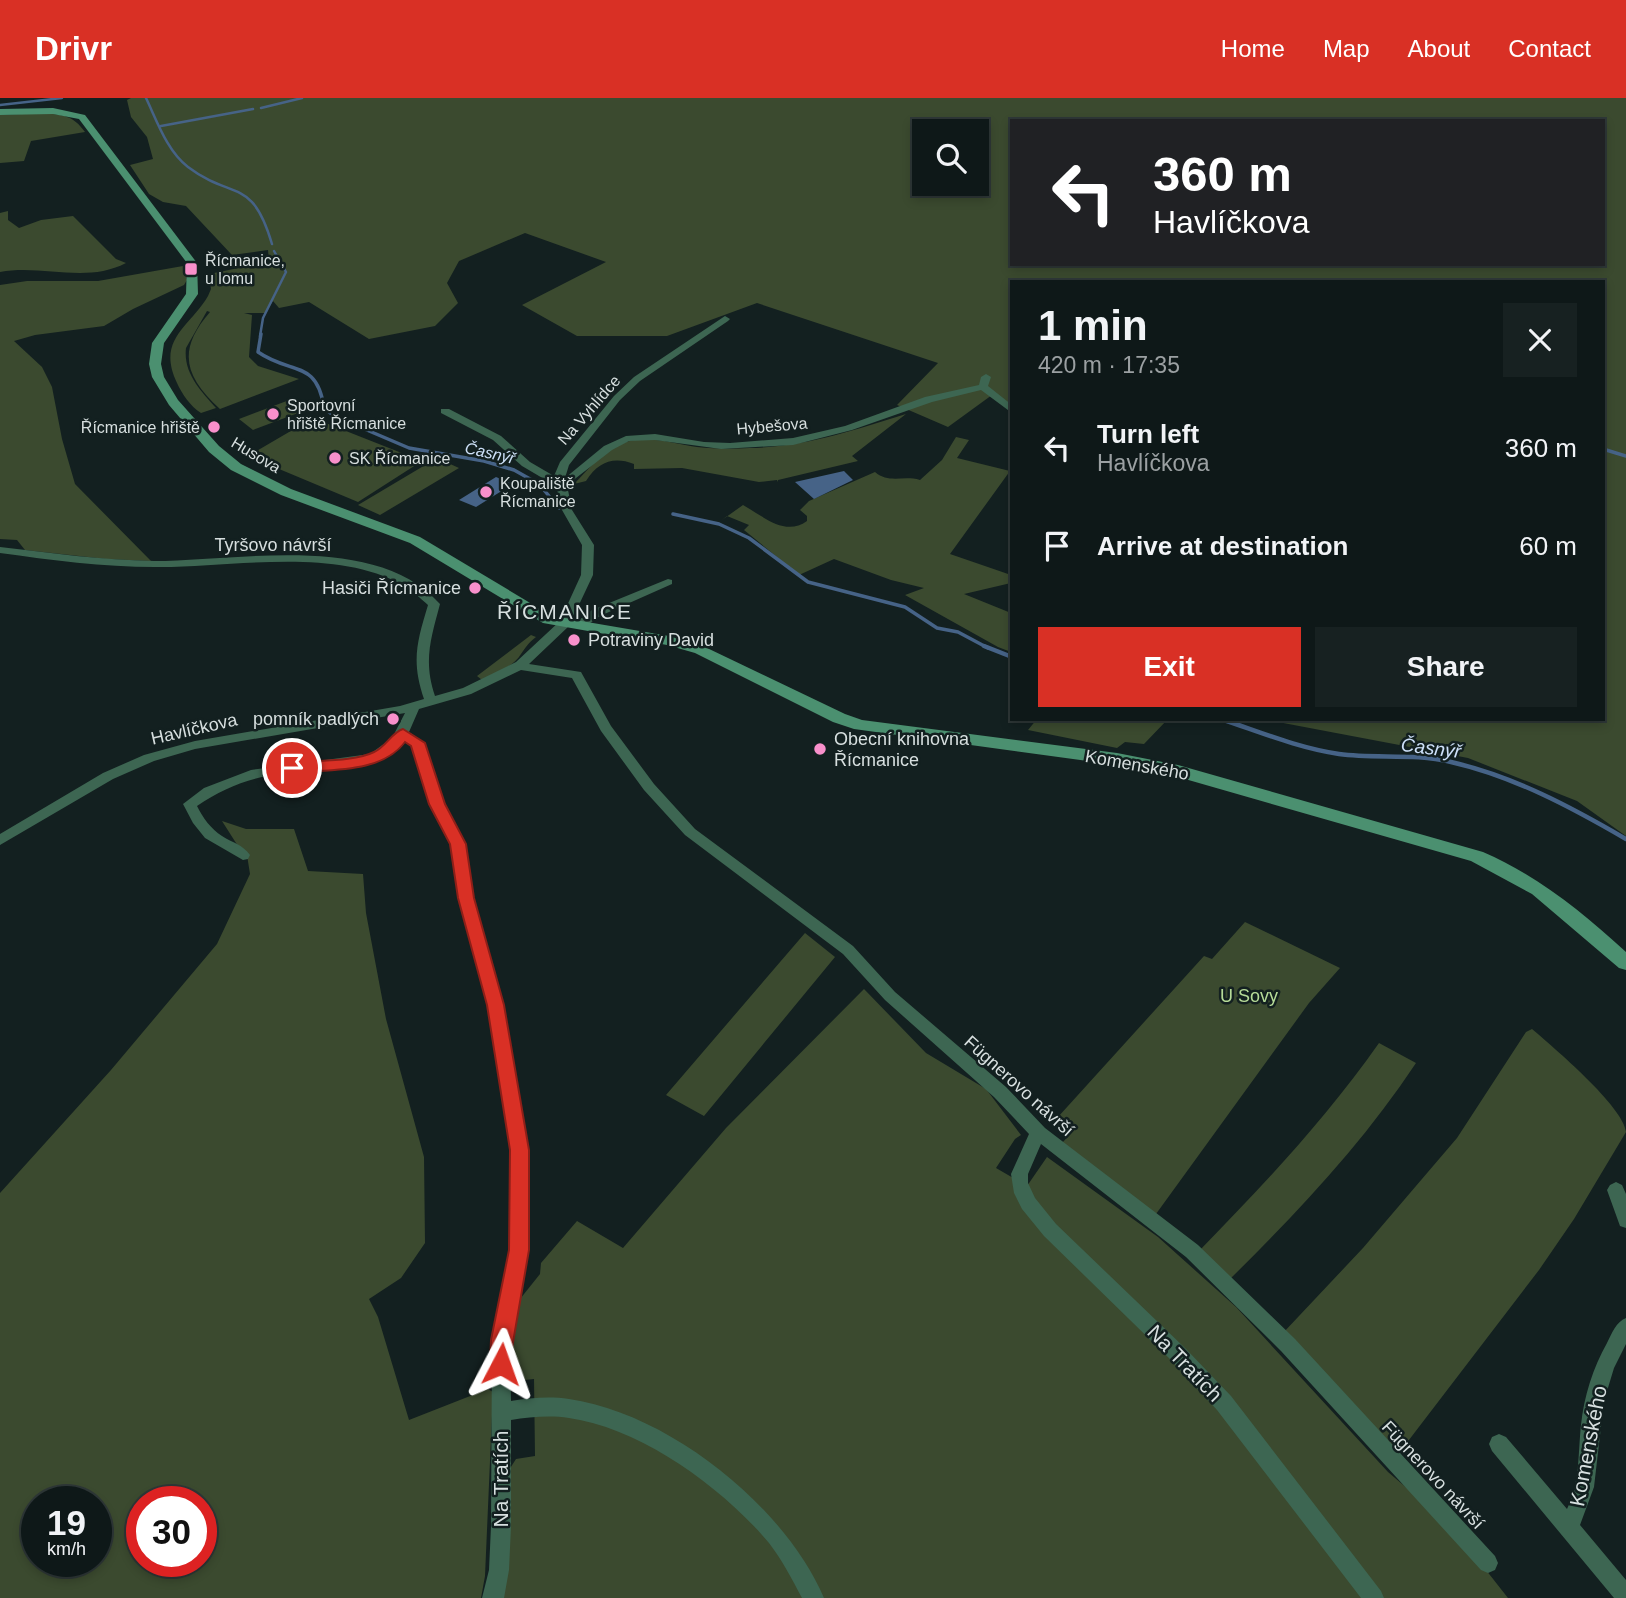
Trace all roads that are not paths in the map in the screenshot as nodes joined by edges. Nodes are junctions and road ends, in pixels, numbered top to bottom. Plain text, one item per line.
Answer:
1 (0, 112) edge
2 (725, 319) dead end
3 (1010, 408) edge
4 (445, 411) dead end
5 (561, 484) junction
6 (0, 550) edge
7 (668, 582) dead end
8 (572, 624) junction
9 (520, 665) junction
10 (430, 701) junction
11 (414, 706) junction
12 (403, 734) junction
13 (0, 840) edge
14 (243, 855) dead end
15 (1626, 963) edge
16 (1039, 1133) junction
17 (1616, 1190) dead end
18 (1626, 1220) edge
19 (1626, 1326) edge
20 (500, 1412) junction
21 (1499, 1444) dead end
22 (1567, 1527) junction
23 (1488, 1563) dead end
24 (1626, 1596) edge
25 (493, 1598) edge
26 (813, 1598) edge
27 (1374, 1598) edge

1 - 8 main road, Husova
2 - 5 street, Na Vyhlídce
3 - 5 street, Hybešova
4 - 5 street
5 - 8 street
6 - 10 street, Tyršovo návrší
7 - 8 street
8 - 9 street, Havlíčkova
8 - 15 main road, Komenského
9 - 10 street, Havlíčkova
9 - 16 street, Fügnerovo návrší
10 - 11 street, Havlíčkova
11 - 12 street
11 - 13 street, Havlíčkova
12 - 14 street
12 - 20 street
16 - 23 street, Fügnerovo návrší
16 - 27 street, Na Tratích
17 - 18 street
19 - 22 street, Komenského
20 - 25 street, Na Tratích
20 - 26 street, Na Tratích
21 - 22 street, Komenského
22 - 24 street, Komenského

